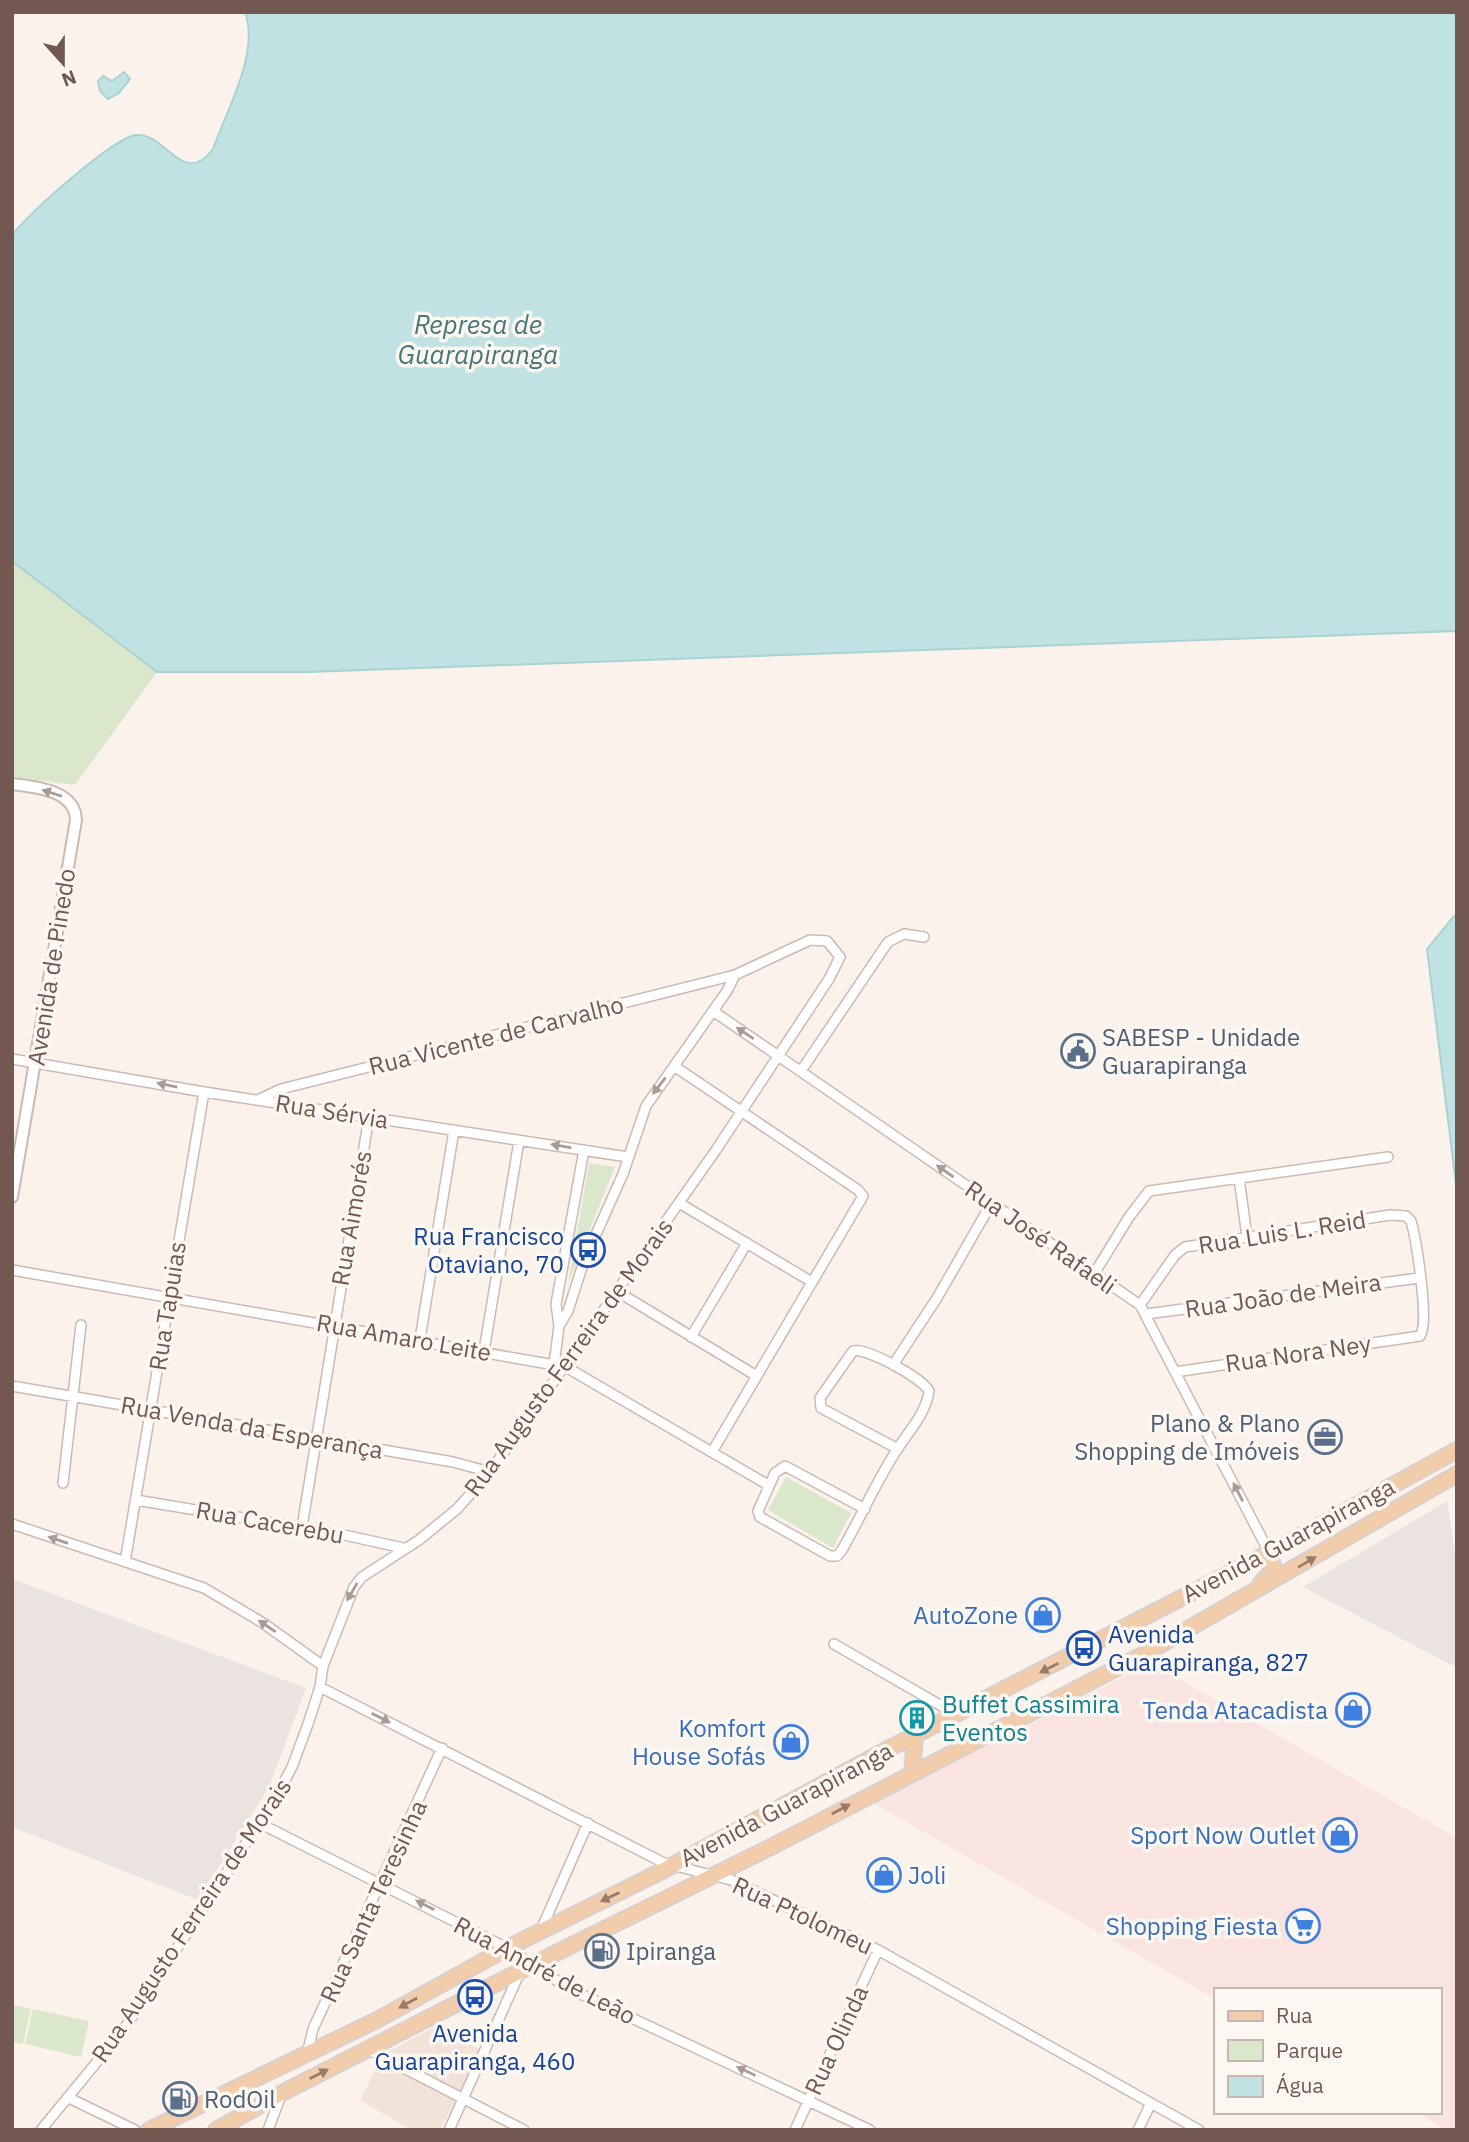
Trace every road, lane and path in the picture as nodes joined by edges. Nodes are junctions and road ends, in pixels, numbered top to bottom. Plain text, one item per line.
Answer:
1 (12, 784) edge
2 (924, 937) dead end
3 (839, 952) joint
4 (735, 975) junction
5 (713, 1011) junction
6 (777, 1055) junction
7 (12, 1059) edge
8 (35, 1063) junction
9 (674, 1066) junction
10 (801, 1072) junction
11 (204, 1092) junction
12 (258, 1100) junction
13 (741, 1111) junction
14 (369, 1117) junction
15 (454, 1130) junction
16 (519, 1141) junction
17 (584, 1150) junction
18 (628, 1157) junction
19 (1388, 1157) dead end
20 (1239, 1178) junction
21 (12, 1197) edge
22 (679, 1203) junction
23 (991, 1204) junction
24 (1247, 1237) junction
25 (747, 1244) junction
26 (12, 1270) edge
27 (1094, 1274) junction
28 (1419, 1278) junction
29 (812, 1282) junction
30 (618, 1292) junction
31 (169, 1297) junction
32 (1143, 1310) junction
33 (81, 1325) dead end
34 (333, 1325) junction
35 (559, 1326) junction
36 (691, 1337) junction
37 (420, 1339) junction
38 (484, 1351) junction
39 (554, 1365) junction
40 (892, 1366) junction
41 (566, 1367) junction
42 (1175, 1372) junction
43 (755, 1375) junction
44 (12, 1386) edge
45 (73, 1396) junction
46 (150, 1409) junction
47 (315, 1438) junction
48 (898, 1449) junction
49 (1457, 1450) edge
50 (712, 1452) junction
51 (490, 1472) junction
52 (1457, 1474) edge
53 (63, 1483) dead end
54 (768, 1485) junction
55 (136, 1500) junction
56 (865, 1509) junction
57 (12, 1524) edge
58 (302, 1527) junction
59 (403, 1548) junction
60 (1269, 1552) junction
61 (125, 1562) junction
62 (1248, 1597) junction
63 (834, 1644) dead end
64 (323, 1666) junction
65 (320, 1687) junction
66 (957, 1715) junction
67 (915, 1736) junction
68 (442, 1748) junction
69 (912, 1774) junction
70 (259, 1823) junction
71 (588, 1823) junction
72 (670, 1866) junction
73 (716, 1875) junction
74 (380, 1883) junction
75 (541, 1930) junction
76 (507, 1948) junction
77 (878, 1950) junction
78 (526, 1968) junction
79 (367, 2049) junction
80 (307, 2054) junction
81 (282, 2093) junction
82 (69, 2098) junction
83 (463, 2100) junction
84 (808, 2101) junction
85 (1151, 2103) junction
86 (41, 2130) edge
87 (135, 2130) edge
88 (149, 2130) edge
89 (216, 2130) edge
90 (268, 2130) edge
91 (449, 2130) edge
92 (524, 2130) edge
93 (795, 2130) edge
94 (870, 2130) edge
95 (1138, 2130) edge
96 (1199, 2130) edge

8 -> 1 street, Avenida de Pinedo
2 - 10 street
3 - 4 street, Rua Vicente de Carvalho
3 - 6 street, Rua Augusto Ferreira de Morais
4 - 5 street
4 - 12 street, Rua Vicente de Carvalho
6 -> 5 street, Rua José Rafaeli
5 - 9 street
6 - 10 street, Rua José Rafaeli
6 - 13 street, Rua Augusto Ferreira de Morais
7 - 8 street, Rua Sérvia
11 -> 8 street, Rua Sérvia
8 - 21 street, Avenida de Pinedo
9 - 13 street
9 -> 18 street
23 -> 10 street, Rua José Rafaeli
11 - 12 street, Rua Sérvia
11 - 31 street, Rua Tapuias
12 - 14 street, Rua Sérvia
13 - 22 street, Rua Augusto Ferreira de Morais
13 - 29 street
14 - 15 street, Rua Sérvia
14 - 34 street, Rua Aimorés
15 - 16 street, Rua Sérvia
15 - 37 street
17 -> 16 street, Rua Sérvia
16 - 38 street
17 - 18 street, Rua Sérvia
17 - 35 street
18 - 35 street
19 - 20 street
20 - 24 street
20 - 27 street
22 - 25 street
22 - 30 street, Rua Augusto Ferreira de Morais
23 - 27 street, Rua José Rafaeli
23 - 40 street
24 - 28 street, Rua Luis L. Reid
24 - 32 street, Rua Luis L. Reid
25 - 29 street
25 - 36 street
26 - 31 street, Rua Amaro Leite
27 - 32 street, Rua José Rafaeli
28 - 32 street, Rua João de Meira
28 - 42 street, Rua Nora Ney
29 - 43 street
30 - 36 street
30 - 41 street, Rua Augusto Ferreira de Morais
31 - 34 street, Rua Amaro Leite
31 - 46 street, Rua Tapuias
32 - 42 street, Rua José Rafaeli
33 - 45 street
34 - 37 street, Rua Amaro Leite
34 - 47 street, Rua Aimorés
35 - 39 street
36 - 43 street
37 - 38 street, Rua Amaro Leite
38 - 39 street, Rua Amaro Leite
39 - 41 street, Rua Amaro Leite
40 - 48 street
40 - 48 street
41 - 50 street, Rua Amaro Leite
41 - 51 street, Rua Augusto Ferreira de Morais
60 -> 42 street, Rua José Rafaeli
43 - 50 street
44 - 45 street, Rua Venda da Esperança
45 - 46 street, Rua Venda da Esperança
45 - 53 street
46 - 47 street, Rua Venda da Esperança
46 - 55 street, Rua Tapuias
47 - 51 street, Rua Venda da Esperança
47 - 58 street, Rua Aimorés
48 - 56 street
49 - 60 main road, Avenida Guarapiranga
50 - 54 street, Rua Amaro Leite
51 - 59 street, Rua Augusto Ferreira de Morais
62 -> 52 main road, Avenida Guarapiranga
54 - 56 street
54 - 56 street
55 - 58 street, Rua Cacerebu
55 - 61 street, Rua Tapuias
61 -> 57 street
58 - 59 street, Rua Cacerebu
59 -> 64 street, Rua Augusto Ferreira de Morais
60 - 62 main road
60 -> 66 main road, Avenida Guarapiranga
64 -> 61 street
62 - 69 main road, Avenida Guarapiranga
63 - 66 street
64 - 65 street, Rua Augusto Ferreira de Morais
65 -> 68 street, Rua Ptolomeu
65 - 70 street, Rua Augusto Ferreira de Morais
66 - 67 main road, Avenida Guarapiranga
67 - 69 main road
67 - 72 main road, Avenida Guarapiranga
68 - 71 street, Rua Ptolomeu
68 - 74 street, Rua Santa Teresinha
73 -> 69 main road, Avenida Guarapiranga
70 - 74 street, Rua André de Leão
70 - 82 street, Rua Augusto Ferreira de Morais
71 - 72 street, Rua Ptolomeu
71 - 75 street
72 - 73 street, Rua Ptolomeu
72 -> 75 main road, Avenida Guarapiranga
73 - 77 street, Rua Ptolomeu
73 - 78 main road, Avenida Guarapiranga
76 -> 74 street, Rua André de Leão
74 - 80 street, Rua Santa Teresinha
75 - 76 main road, Avenida Guarapiranga
76 - 78 street, Rua André de Leão
76 -> 80 main road, Avenida Guarapiranga
77 - 84 street, Rua Olinda
77 - 85 street, Rua Ptolomeu
78 - 79 main road, Avenida Guarapiranga
78 - 83 street
84 -> 78 street, Rua André de Leão
81 -> 79 main road, Avenida Guarapiranga
79 - 83 street
80 - 88 main road, Avenida Guarapiranga
81 - 89 main road, Avenida Guarapiranga
81 - 90 street
82 - 86 street, Rua Augusto Ferreira de Morais
82 - 87 street
83 - 91 street
83 - 92 street
84 - 93 street, Rua Olinda
84 - 94 street, Rua André de Leão
85 - 95 street
85 - 96 street, Rua Ptolomeu

